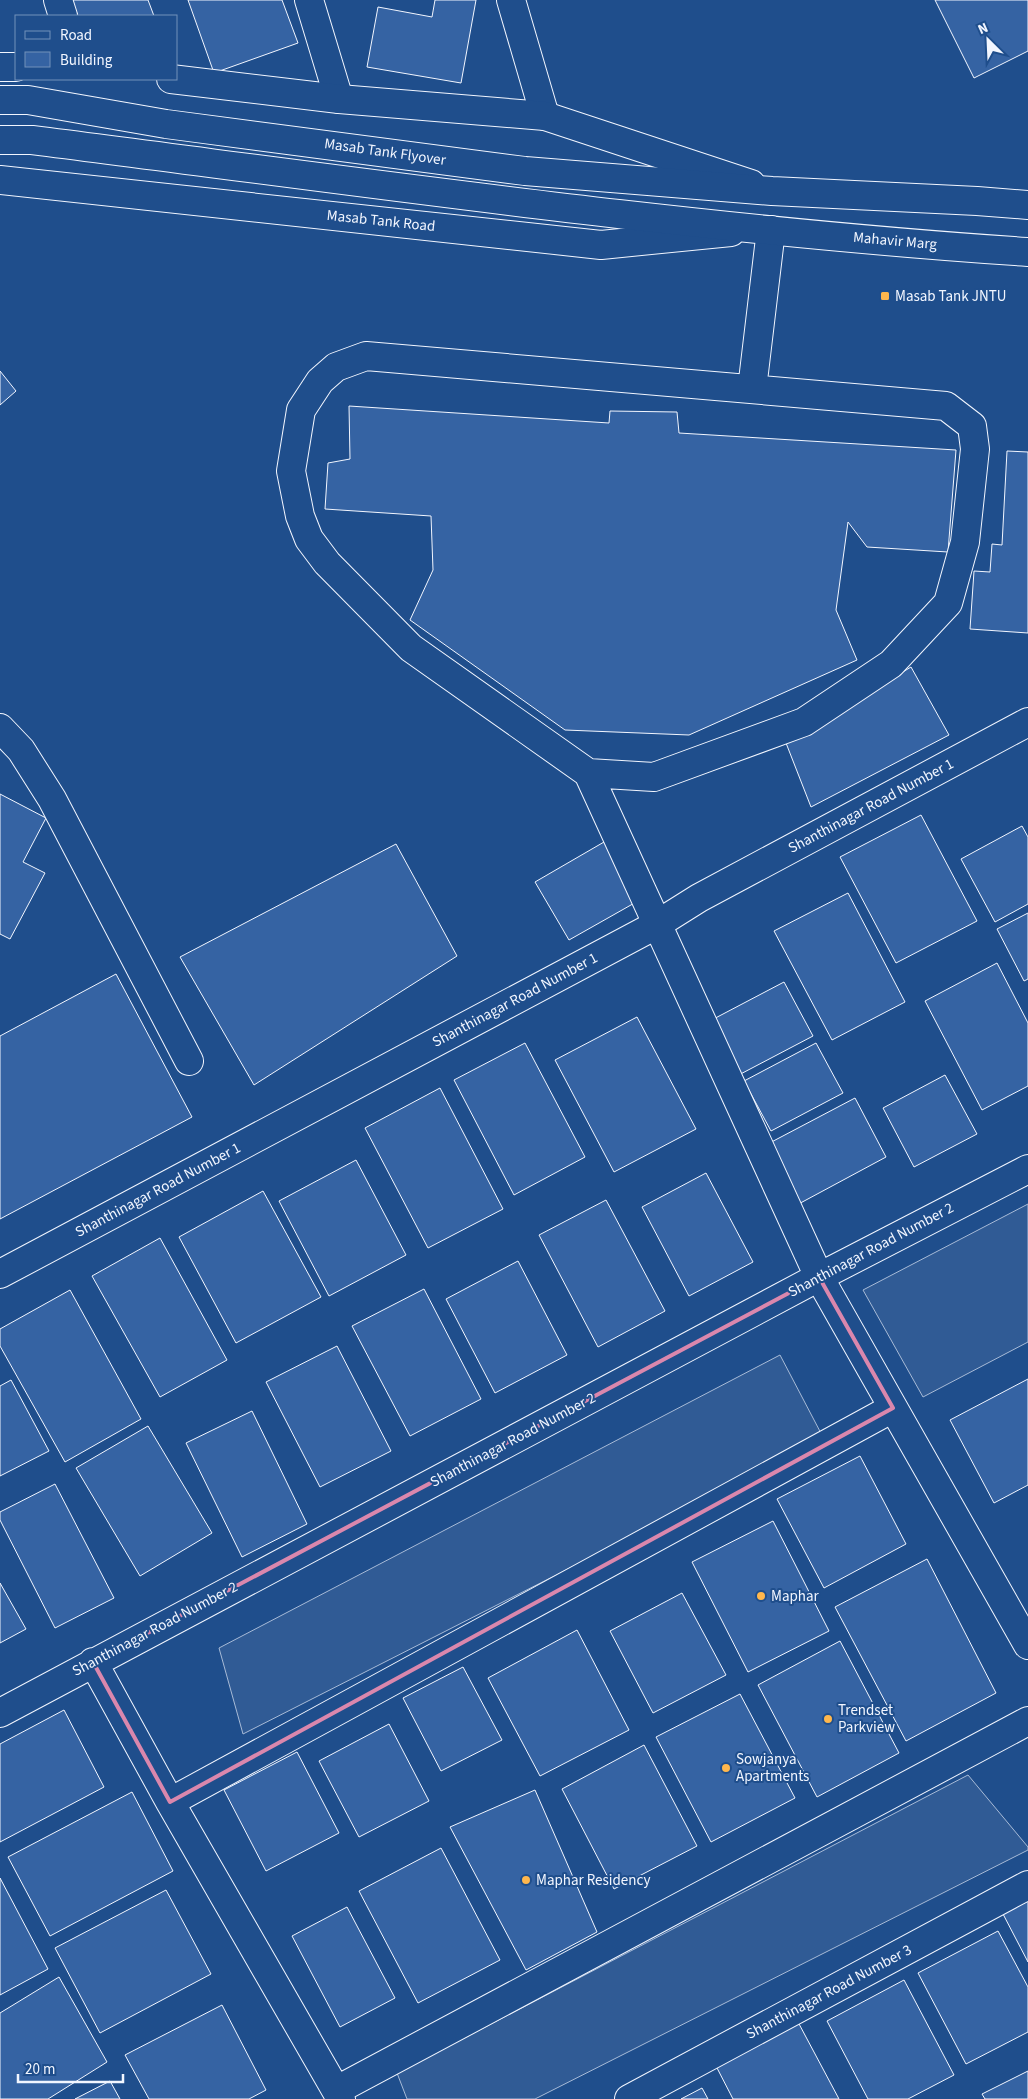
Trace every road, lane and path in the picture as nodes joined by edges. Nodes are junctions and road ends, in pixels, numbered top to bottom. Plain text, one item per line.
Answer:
1 (58, 0) edge
2 (309, 0) edge
3 (511, 0) edge
4 (64, 15) edge
5 (0, 67) edge
6 (15, 67) edge
7 (178, 80) edge
8 (339, 99) junction
9 (0, 100) edge
10 (545, 116) junction
11 (0, 140) edge
12 (0, 180) edge
13 (772, 191) junction
14 (1028, 205) edge
15 (767, 230) junction
16 (1028, 252) edge
17 (752, 389) junction
18 (1028, 722) edge
19 (0, 728) edge
20 (588, 774) junction
21 (656, 925) junction
22 (189, 1061) dead end
23 (1028, 1169) edge
24 (0, 1274) edge
25 (819, 1277) junction
26 (893, 1408) junction
27 (1028, 1645) edge
28 (93, 1662) junction
29 (0, 1713) edge
30 (1028, 1721) edge
31 (170, 1802) junction
32 (1028, 1885) edge
33 (339, 2094) edge
34 (629, 2099) edge

1 - 4 main road
2 - 8 main road
3 - 10 main road
5 - 6 main road
7 - 8 main road
8 - 10 main road
9 - 13 main road, Masab Tank Flyover
10 - 13 main road
11 - 15 main road, Masab Tank Flyover
12 - 15 main road, Masab Tank Road
13 - 14 main road
15 - 16 main road, Mahavir Marg
15 - 17 main road
17 - 20 main road
17 - 20 main road
18 - 21 main road, Shanthinagar Road Number 1
19 - 22 main road
20 - 21 main road
21 - 24 main road, Shanthinagar Road Number 1
21 - 25 main road
23 - 25 main road, Shanthinagar Road Number 2
25 - 26 main road
25 - 28 main road, Shanthinagar Road Number 2
26 - 27 main road
26 - 31 main road
28 - 29 main road, Shanthinagar Road Number 2
28 - 31 main road
30 - 33 main road
31 - 33 main road
32 - 34 main road, Shanthinagar Road Number 3

